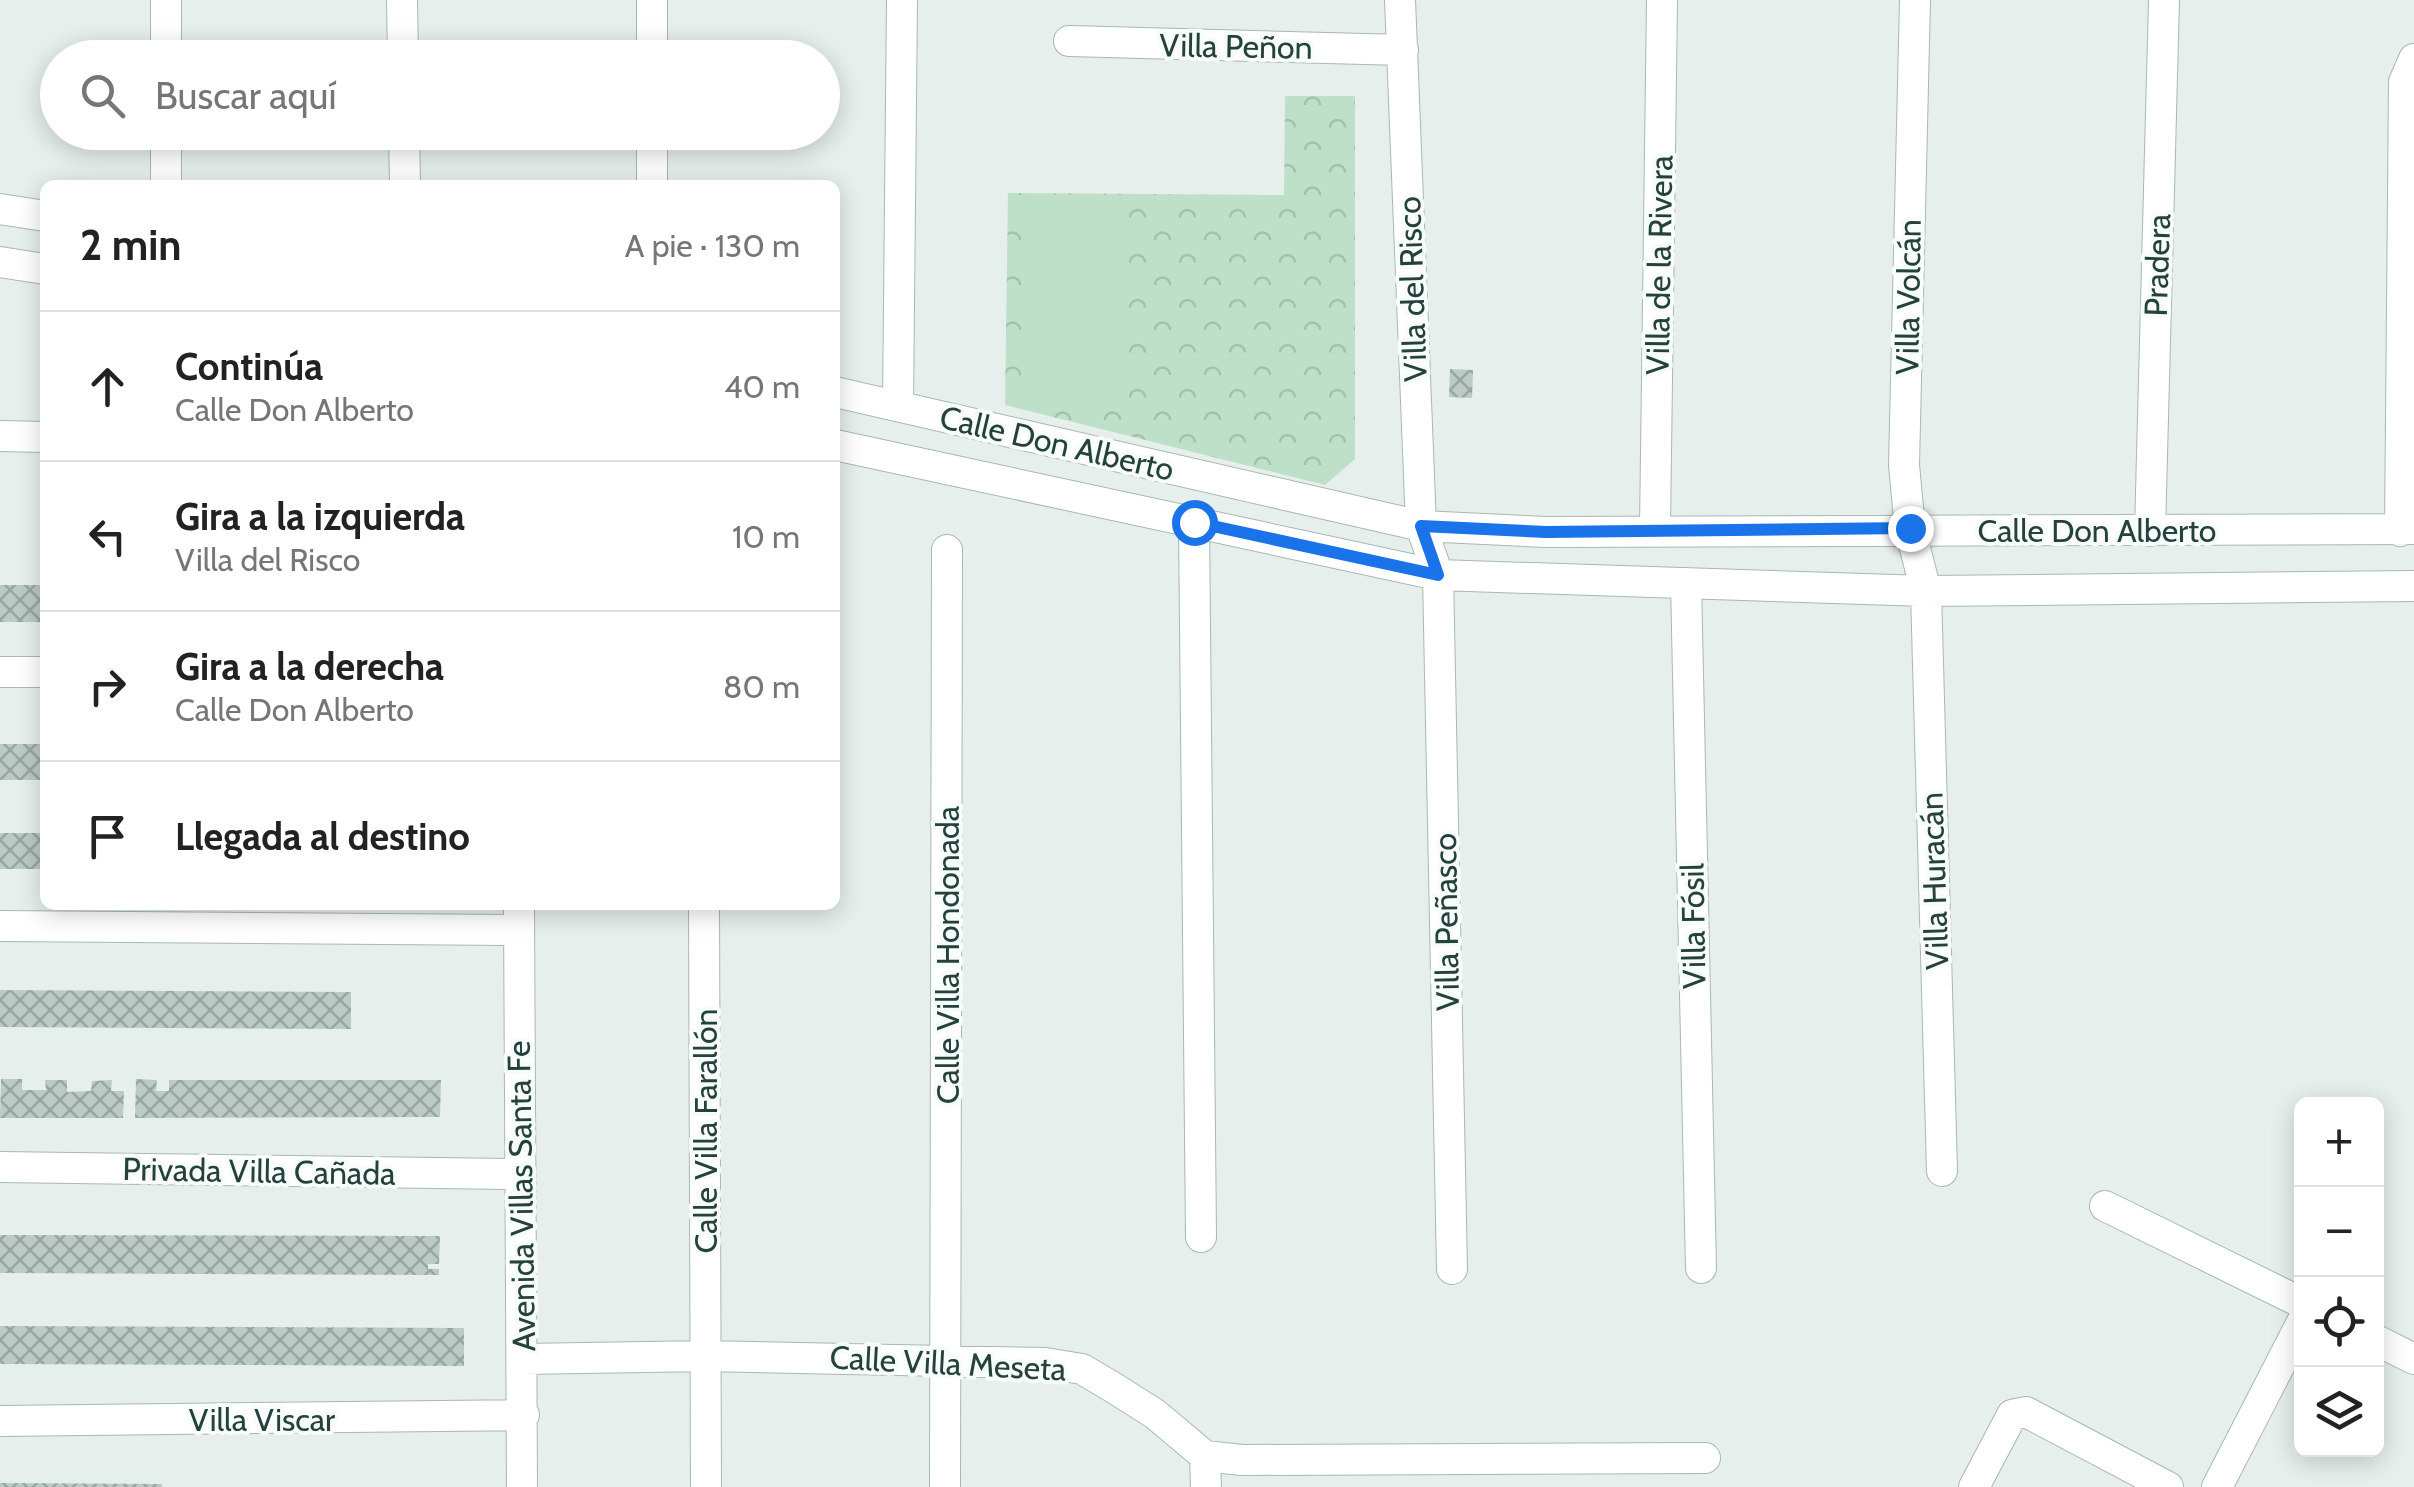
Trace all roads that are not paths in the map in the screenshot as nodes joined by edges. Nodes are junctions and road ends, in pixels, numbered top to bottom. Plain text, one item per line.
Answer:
1 (166, 0) edge
2 (402, 0) edge
3 (652, 0) edge
4 (902, 0) edge
5 (1400, 0) edge
6 (1662, 0) edge
7 (1915, 0) edge
8 (2164, 0) edge
9 (166, 40) edge
10 (403, 40) edge
11 (652, 40) edge
12 (1069, 41) dead end
13 (1403, 50) junction
14 (2414, 60) edge
15 (166, 150) edge
16 (404, 150) edge
17 (652, 150) edge
18 (166, 180) edge
19 (405, 180) edge
20 (652, 180) edge
21 (0, 209) edge
22 (40, 215) edge
23 (0, 262) edge
24 (40, 268) edge
25 (840, 393) edge
26 (898, 406) junction
27 (0, 436) edge
28 (40, 437) edge
29 (840, 446) edge
30 (1194, 522) junction
31 (1421, 526) junction
32 (1910, 528) junction
33 (1655, 529) junction
34 (2407, 530) edge
35 (2150, 531) junction
36 (948, 550) dead end
37 (1438, 575) junction
38 (1686, 584) junction
39 (2414, 586) edge
40 (1926, 591) junction
41 (0, 672) edge
42 (40, 672) edge
43 (704, 910) edge
44 (519, 917) edge
45 (0, 926) edge
46 (0, 1167) edge
47 (1942, 1171) dead end
48 (519, 1174) junction
49 (2105, 1206) dead end
50 (1201, 1238) dead end
51 (1702, 1268) dead end
52 (1452, 1269) dead end
53 (2294, 1299) edge
54 (2294, 1338) edge
55 (2384, 1344) edge
56 (706, 1356) junction
57 (523, 1359) junction
58 (946, 1359) junction
59 (2414, 1359) edge
60 (524, 1416) junction
61 (0, 1420) edge
62 (1205, 1456) junction
63 (1705, 1458) dead end
64 (1449, 1473) edge
65 (522, 1487) edge
66 (706, 1487) edge
67 (945, 1487) edge
68 (1206, 1487) edge
69 (1974, 1487) edge
70 (2168, 1487) edge
71 (2217, 1487) edge

1 - 9 street
2 - 10 street
3 - 11 street
4 - 26 street
5 - 13 street, Villa del Risco
6 - 33 street, Villa de la Rivera
7 - 32 street, Villa Volcán
8 - 35 street, Pradera
12 - 13 street, Villa Peñon
13 - 31 street, Villa del Risco
14 - 34 street
15 - 18 street
16 - 19 street
17 - 20 street
21 - 22 street
23 - 24 street
25 - 26 street, Calle Don Alberto
26 - 31 street, Calle Don Alberto
27 - 28 street
29 - 30 street, Calle Don Alberto
30 - 37 street, Calle Don Alberto
30 - 50 street
31 - 33 street, Calle Don Alberto
31 - 37 street, Villa del Risco
32 - 33 street, Calle Don Alberto
32 - 35 street, Calle Don Alberto
32 - 40 street, Villa Volcán
34 - 35 street, Calle Don Alberto
36 - 58 street, Calle Villa Hondonada
37 - 38 street, Calle Don Alberto
37 - 52 street, Villa Peñasco
38 - 40 street, Calle Don Alberto
38 - 51 street, Villa Fósil
39 - 40 street, Calle Don Alberto
40 - 47 street, Villa Huracán
41 - 42 street
43 - 56 street, Calle Villa Farallón
44 - 45 street
44 - 48 street, Avenida Villas Santa Fe
46 - 48 street, Privada Villa Cañada
48 - 57 street, Avenida Villas Santa Fe
49 - 53 street
54 - 71 street
55 - 59 street
56 - 57 street, Calle Villa Meseta
56 - 58 street, Calle Villa Meseta
56 - 66 street, Calle Villa Farallón
57 - 60 street, Avenida Villas Santa Fe
58 - 62 street, Calle Villa Meseta
58 - 67 street, Calle Villa Hondonada
60 - 61 street, Villa Viscar
60 - 65 street, Avenida Villas Santa Fe
62 - 64 street
62 - 68 street
63 - 64 street
69 - 70 street

